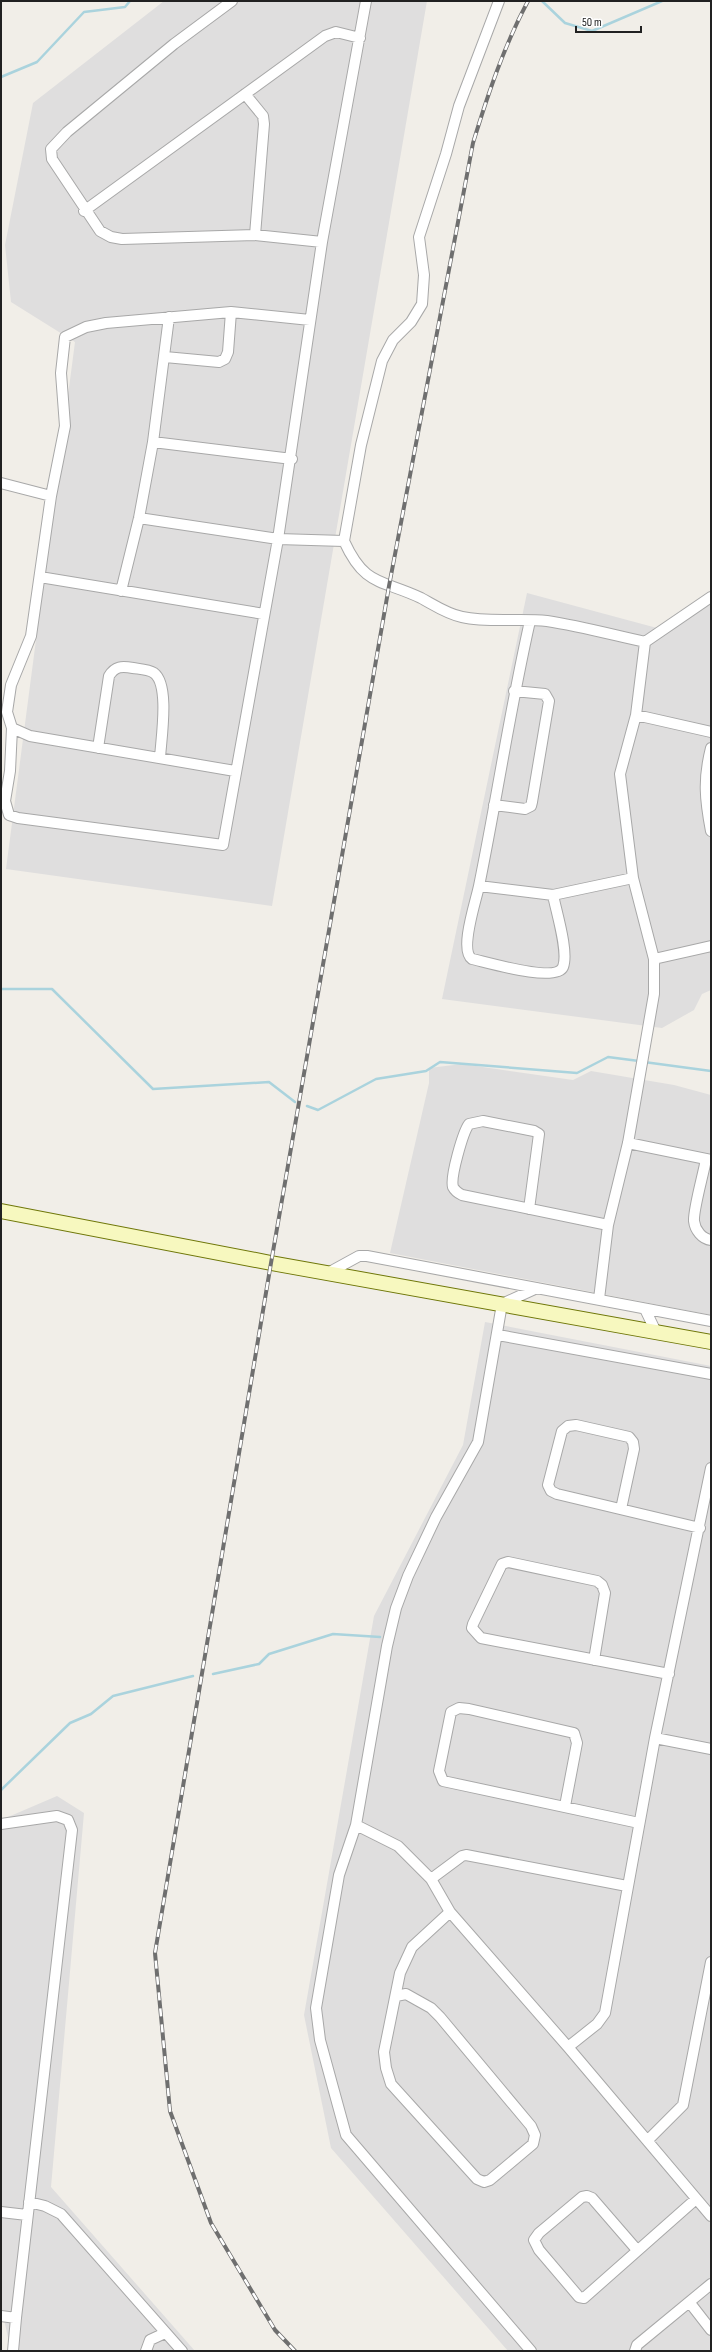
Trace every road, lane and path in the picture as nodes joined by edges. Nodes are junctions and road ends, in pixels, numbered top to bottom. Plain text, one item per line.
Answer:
1 (232, 1) edge
2 (366, 1) edge
3 (499, 1) edge
4 (360, 38) junction
5 (245, 94) junction
6 (84, 211) junction
7 (255, 235) junction
8 (322, 242) junction
9 (231, 312) junction
10 (169, 317) junction
11 (310, 320) junction
12 (165, 357) junction
13 (153, 442) junction
14 (292, 459) junction
15 (1, 484) edge
16 (51, 496) junction
17 (139, 518) junction
18 (278, 539) junction
19 (344, 541) junction
20 (40, 577) junction
21 (121, 591) junction
22 (711, 597) edge
23 (264, 614) junction
24 (530, 621) junction
25 (645, 642) junction
26 (514, 691) junction
27 (636, 715) junction
28 (12, 728) junction
29 (711, 732) edge
30 (30, 736) junction
31 (11, 747) junction
32 (98, 748) junction
33 (711, 748) edge
34 (160, 758) junction
35 (235, 771) junction
36 (494, 806) junction
37 (711, 831) edge
38 (633, 878) junction
39 (479, 886) junction
40 (553, 895) junction
41 (711, 946) edge
42 (654, 959) junction
43 (628, 1143) junction
44 (709, 1159) edge
45 (529, 1209) junction
46 (1, 1211) edge
47 (608, 1225) junction
48 (711, 1240) edge
49 (328, 1273) junction
50 (537, 1288) junction
51 (599, 1299) junction
52 (502, 1304) junction
53 (645, 1309) junction
54 (711, 1321) edge
55 (656, 1332) junction
56 (498, 1335) junction
57 (711, 1342) edge
58 (711, 1374) edge
59 (711, 1468) edge
60 (621, 1509) junction
61 (700, 1528) junction
62 (594, 1660) junction
63 (669, 1674) junction
64 (655, 1738) junction
65 (711, 1749) edge
66 (565, 1806) junction
67 (639, 1823) junction
68 (1, 1824) edge
69 (356, 1825) junction
70 (431, 1879) junction
71 (627, 1886) junction
72 (450, 1912) junction
73 (711, 1962) edge
74 (396, 1996) junction
75 (568, 2047) junction
76 (648, 2140) junction
77 (696, 2200) junction
78 (29, 2202) junction
79 (1, 2212) edge
80 (27, 2215) junction
81 (711, 2216) edge
82 (637, 2250) junction
83 (711, 2284) edge
84 (690, 2303) junction
85 (1, 2316) edge
86 (16, 2318) junction
87 (711, 2330) edge
88 (165, 2333) junction
89 (13, 2351) edge
90 (146, 2351) edge
91 (182, 2351) edge
92 (531, 2351) edge
93 (635, 2351) edge

1 - 6 street
2 - 4 street
3 - 19 street
4 - 5 street
4 - 8 street
5 - 6 street
5 - 7 street
6 - 7 street
7 - 8 street
8 - 11 street
9 - 10 street
9 - 11 street
9 - 12 street
10 - 12 street
10 - 16 street
11 - 14 street
12 - 13 street
13 - 14 street
13 - 17 street
14 - 18 street
15 - 16 street
16 - 20 street
17 - 18 street
17 - 21 street
18 - 19 street
18 - 23 street
19 - 24 street
20 - 21 street
20 - 28 street
21 - 23 street
22 - 25 street
23 - 35 street
24 - 25 street
24 - 26 street
25 - 27 street
26 - 36 street
26 - 36 street
27 - 29 street
27 - 38 street
28 - 30 street
28 - 31 street
30 - 31 street
30 - 32 street
31 - 35 street
32 - 34 street
32 - 34 street
33 - 37 street
34 - 35 street
36 - 39 street
38 - 40 street
38 - 42 street
39 - 40 street
39 - 40 street
41 - 42 street
42 - 43 street
43 - 44 street
43 - 47 street
44 - 48 street
45 - 45 street
45 - 47 street
46 - 49 street
47 - 51 street
49 - 50 street
49 - 52 street
50 - 51 street
50 - 52 street
51 - 53 street
52 - 55 street
52 - 56 street
53 - 54 street
53 - 55 street
55 - 57 street
56 - 58 street
56 - 69 street
59 - 61 street
60 - 60 street
60 - 61 street
61 - 63 street
62 - 62 street
62 - 63 street
63 - 64 street
64 - 65 street
64 - 67 street
66 - 66 street
66 - 67 street
67 - 71 street
68 - 78 street
69 - 70 street
69 - 92 street
70 - 71 street
70 - 72 street
71 - 75 street
72 - 74 street
72 - 75 street
73 - 76 street
74 - 74 street
75 - 76 street
76 - 77 street
77 - 81 street
77 - 82 street
78 - 80 street
78 - 88 street
79 - 80 street
80 - 86 street
82 - 82 street
83 - 84 street
84 - 87 street
84 - 93 street
85 - 86 street
86 - 89 street
88 - 90 street
88 - 91 street

